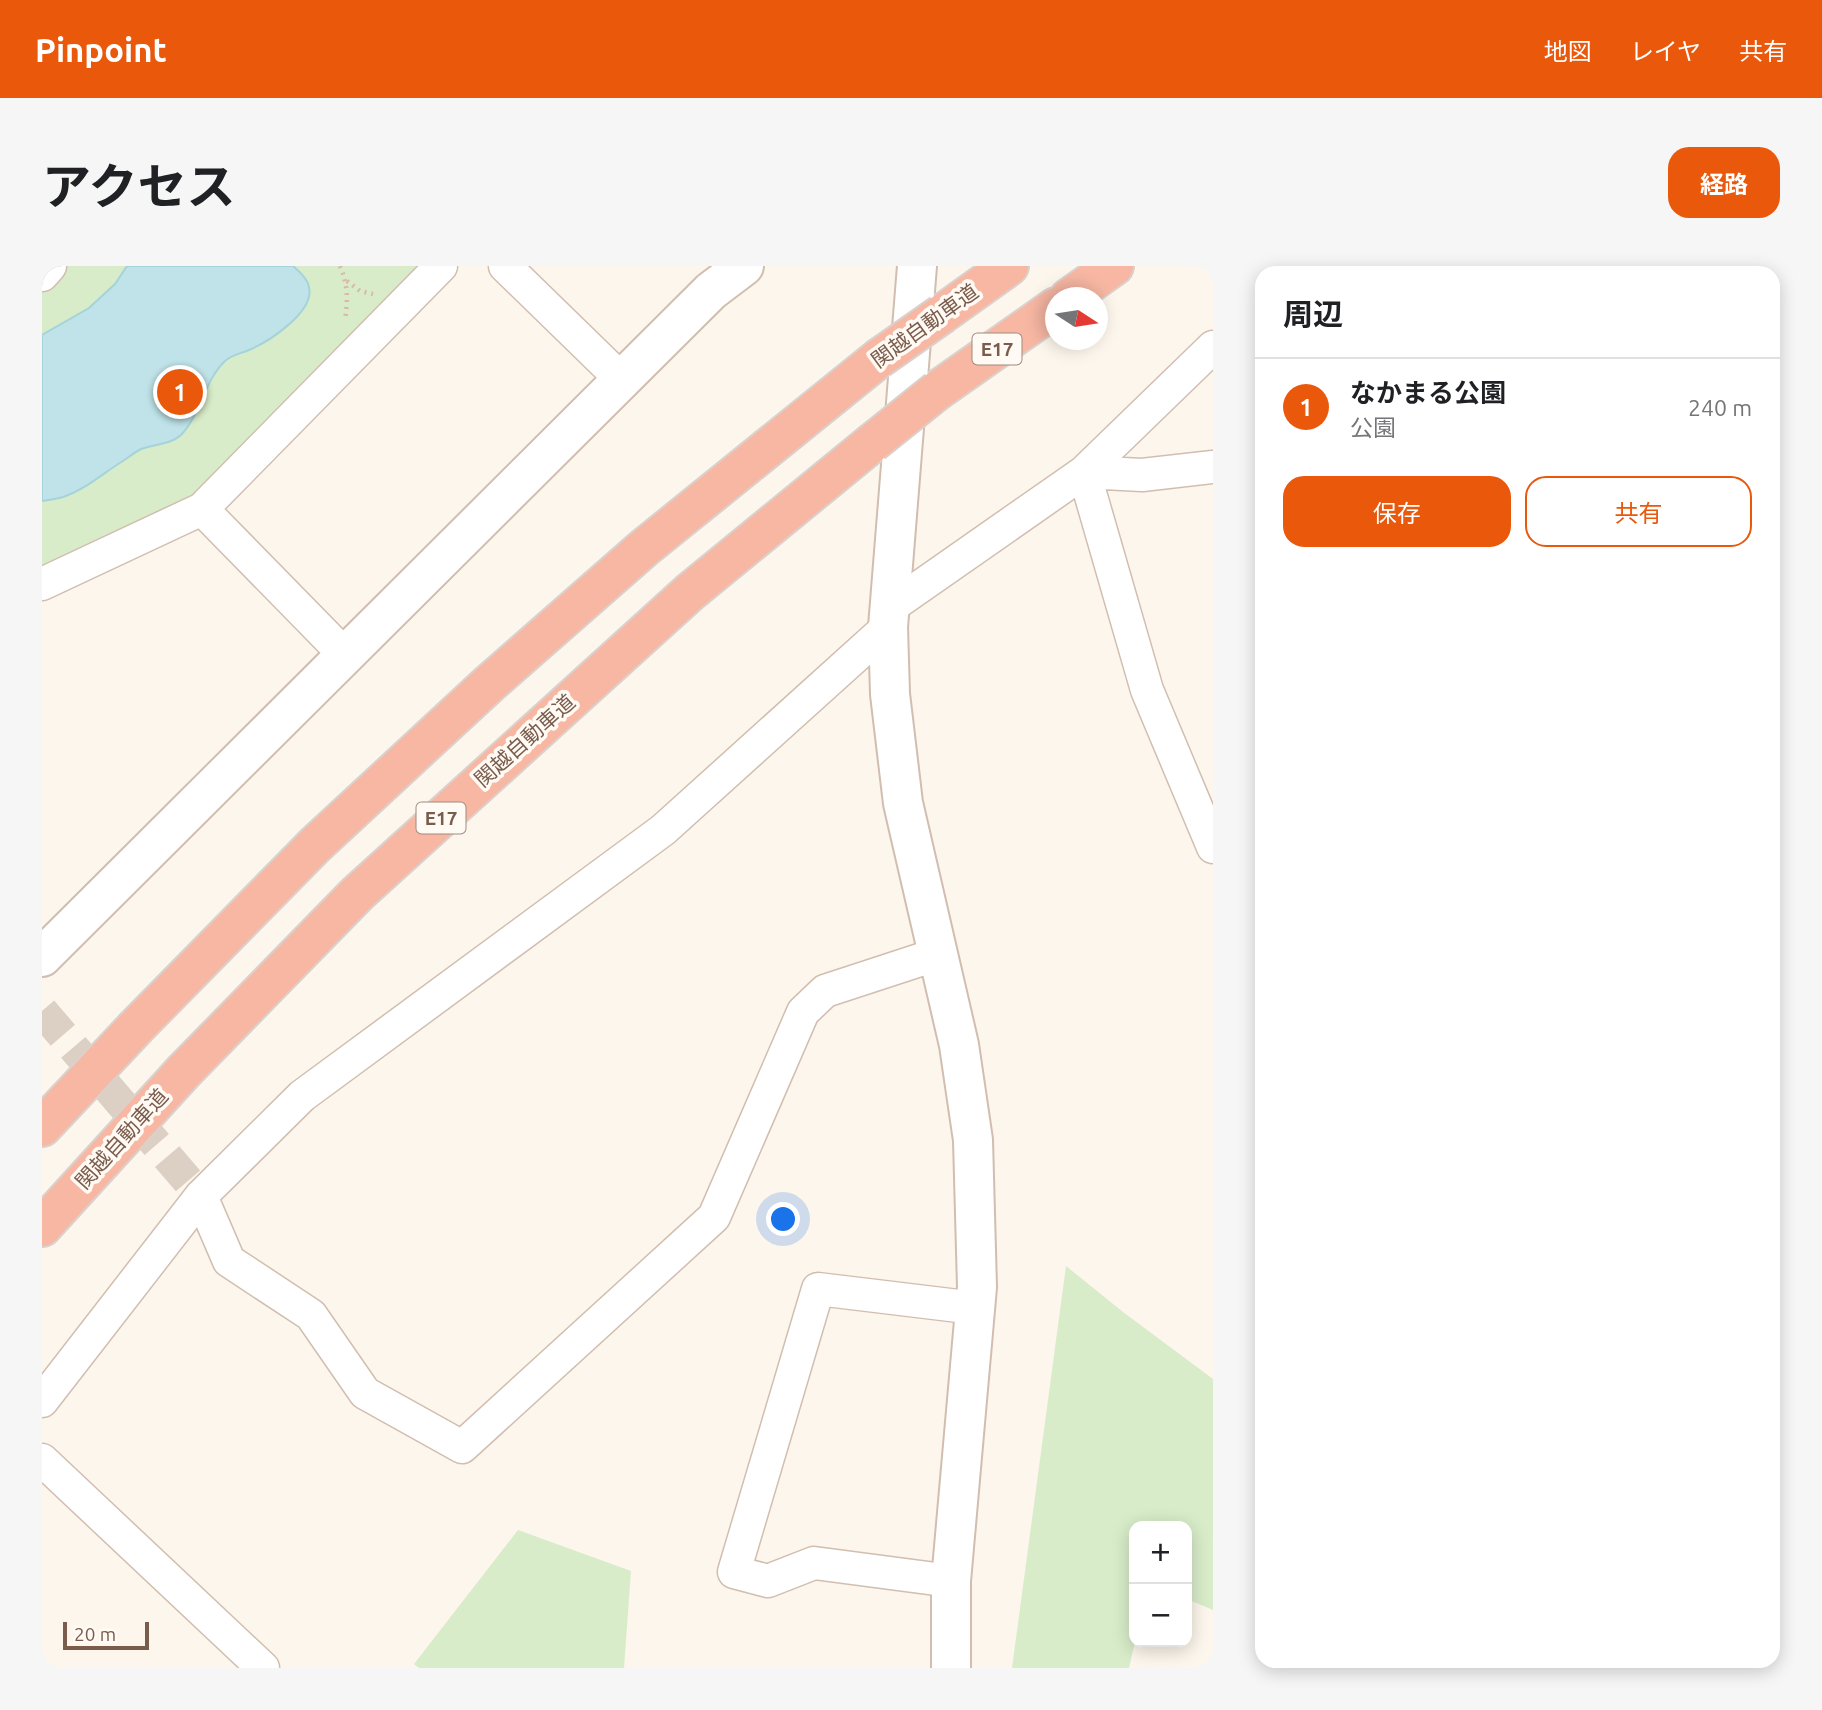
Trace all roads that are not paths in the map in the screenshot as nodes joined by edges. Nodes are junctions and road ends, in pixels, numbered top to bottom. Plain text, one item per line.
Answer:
1 (50, 266) edge
2 (441, 266) edge
3 (505, 266) edge
4 (744, 266) edge
5 (917, 266) edge
6 (1009, 266) edge
7 (1114, 266) edge
8 (42, 275) edge
9 (712, 278) edge
10 (1084, 287) edge
11 (1045, 314) edge
12 (1213, 347) edge
13 (621, 379) junction
14 (1213, 467) edge
15 (1084, 472) junction
16 (202, 509) junction
17 (42, 584) edge
18 (888, 618) junction
19 (345, 655) junction
20 (1213, 847) edge
21 (938, 954) junction
22 (42, 957) edge
23 (42, 1127) edge
24 (201, 1196) junction
25 (42, 1227) edge
26 (975, 1308) junction
27 (42, 1401) edge
28 (42, 1460) edge
29 (951, 1581) junction
30 (263, 1668) edge
31 (951, 1668) edge

1 - 8 street
2 - 16 street
3 - 13 street
4 - 9 street
5 - 18 street
6 - 23 highway, 関越自動車道, bridge
7 - 10 highway
9 - 13 street
11 - 25 highway, 関越自動車道 / E17, bridge
12 - 15 street
13 - 19 street
14 - 15 street
15 - 18 street
15 - 20 street
16 - 17 street
16 - 19 street
18 - 21 street
18 - 24 street
19 - 22 street
21 - 24 street
21 - 26 street
24 - 27 street
26 - 29 street
26 - 29 street
28 - 30 street
29 - 31 street

